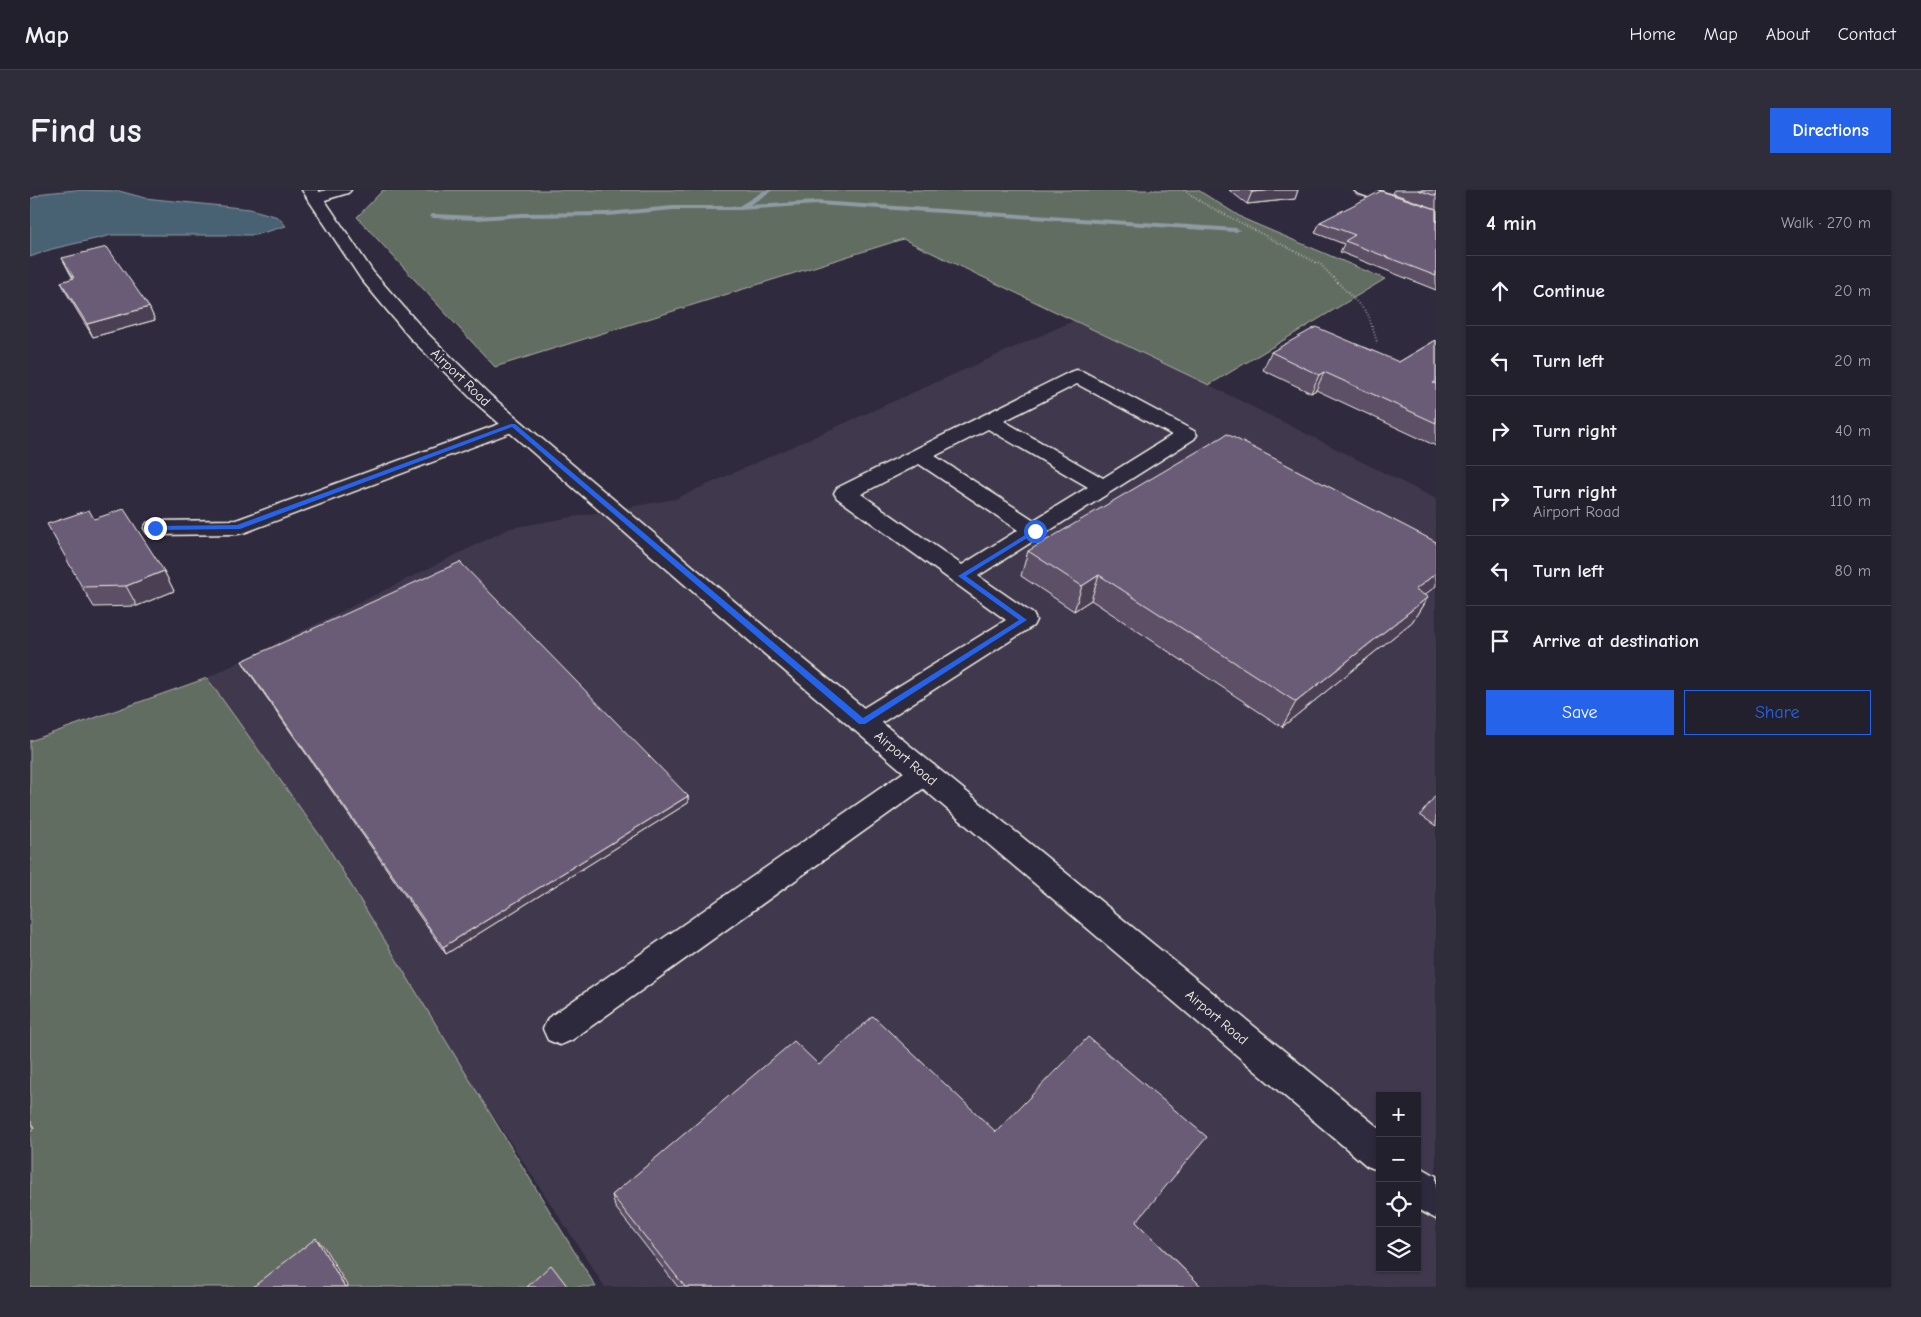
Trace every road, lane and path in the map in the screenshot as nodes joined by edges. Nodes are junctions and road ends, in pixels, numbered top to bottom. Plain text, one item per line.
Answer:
1 (343, 190) edge
2 (1184, 190) edge
3 (1362, 190) edge
4 (312, 194) edge
5 (1436, 216) edge
6 (1378, 345) dead end
7 (989, 421) junction
8 (513, 425) junction
9 (919, 456) junction
10 (1104, 487) junction
11 (155, 528) dead end
12 (1035, 531) junction
13 (961, 576) junction
14 (862, 722) junction
15 (924, 773) junction
16 (560, 1029) dead end
17 (1376, 1150) edge
18 (1421, 1187) edge
19 (1436, 1200) edge

1 - 4 main road
2 - 6 path
3 - 5 main road
4 - 8 main road, Airport Road
7 - 9 main road
7 - 10 main road
7 - 10 main road
8 - 11 main road
8 - 14 main road, Airport Road
9 - 12 main road
9 - 13 main road
10 - 12 main road
12 - 13 main road
13 - 14 main road
14 - 15 main road, Airport Road
15 - 16 main road
15 - 17 main road, Airport Road
18 - 19 main road

